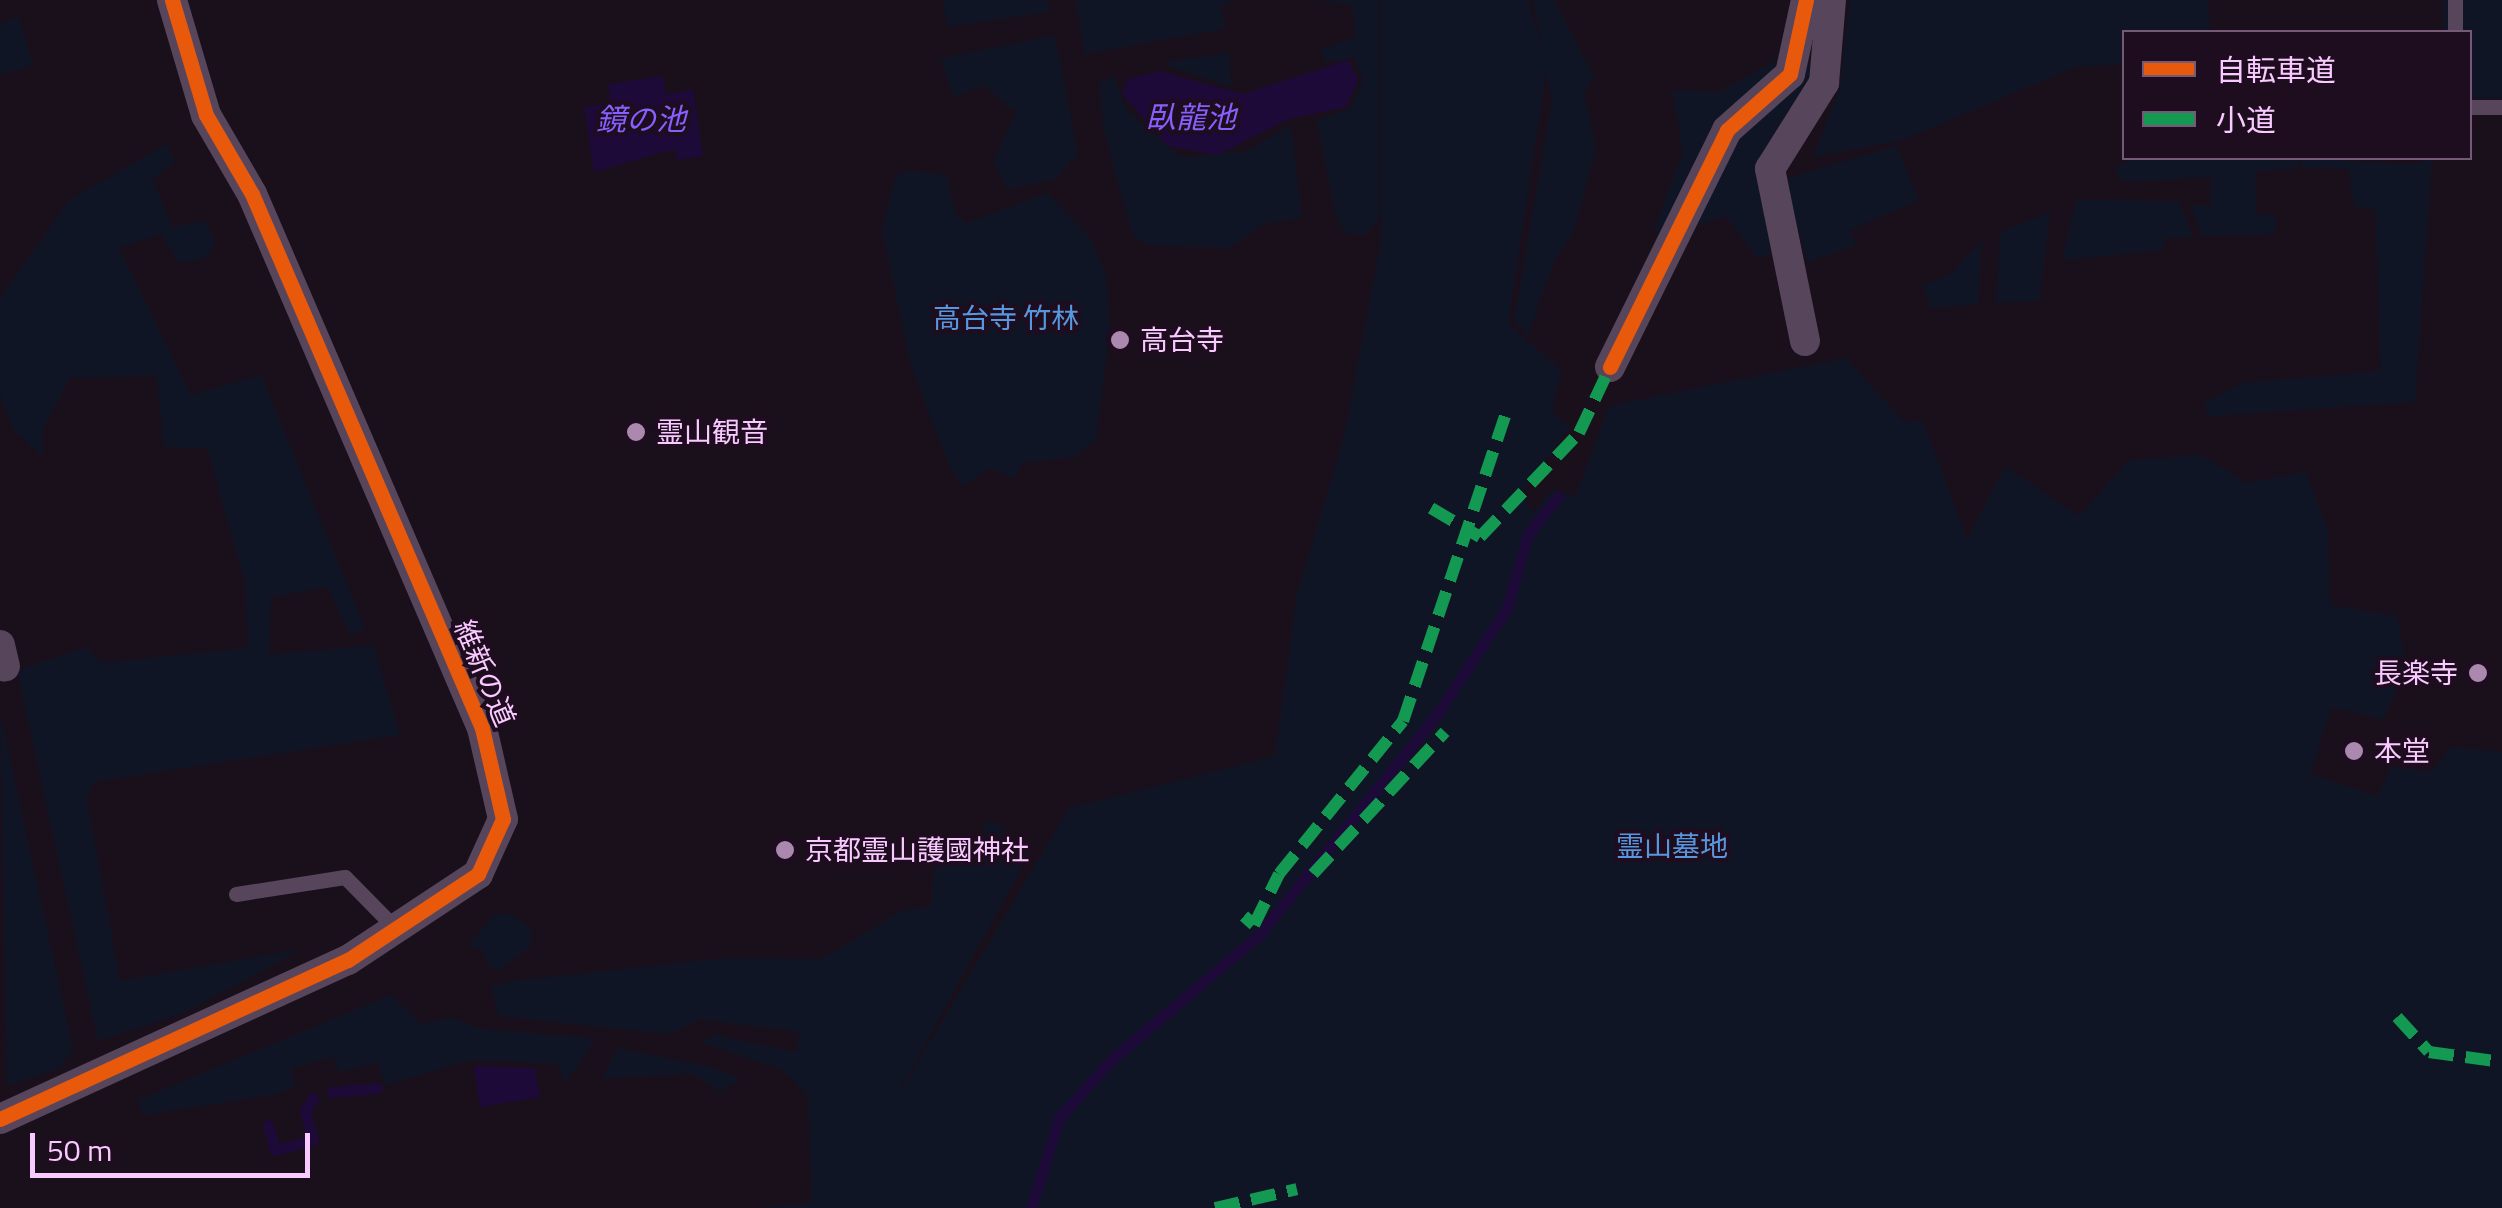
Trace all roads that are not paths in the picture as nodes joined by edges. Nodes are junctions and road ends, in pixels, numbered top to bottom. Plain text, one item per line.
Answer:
1 (172, 0) edge
2 (1806, 0) edge
3 (1831, 0) edge
4 (2456, 0) edge
5 (2455, 30) edge
6 (2472, 107) edge
7 (2502, 107) edge
8 (1805, 341) dead end
9 (1610, 368) dead end
10 (236, 894) dead end
11 (397, 930) junction
12 (0, 1119) edge

1 - 11 street, 維新の道
2 - 9 street
3 - 8 street
4 - 5 lane
6 - 7 lane
10 - 11 lane
11 - 12 street, 維新の道

